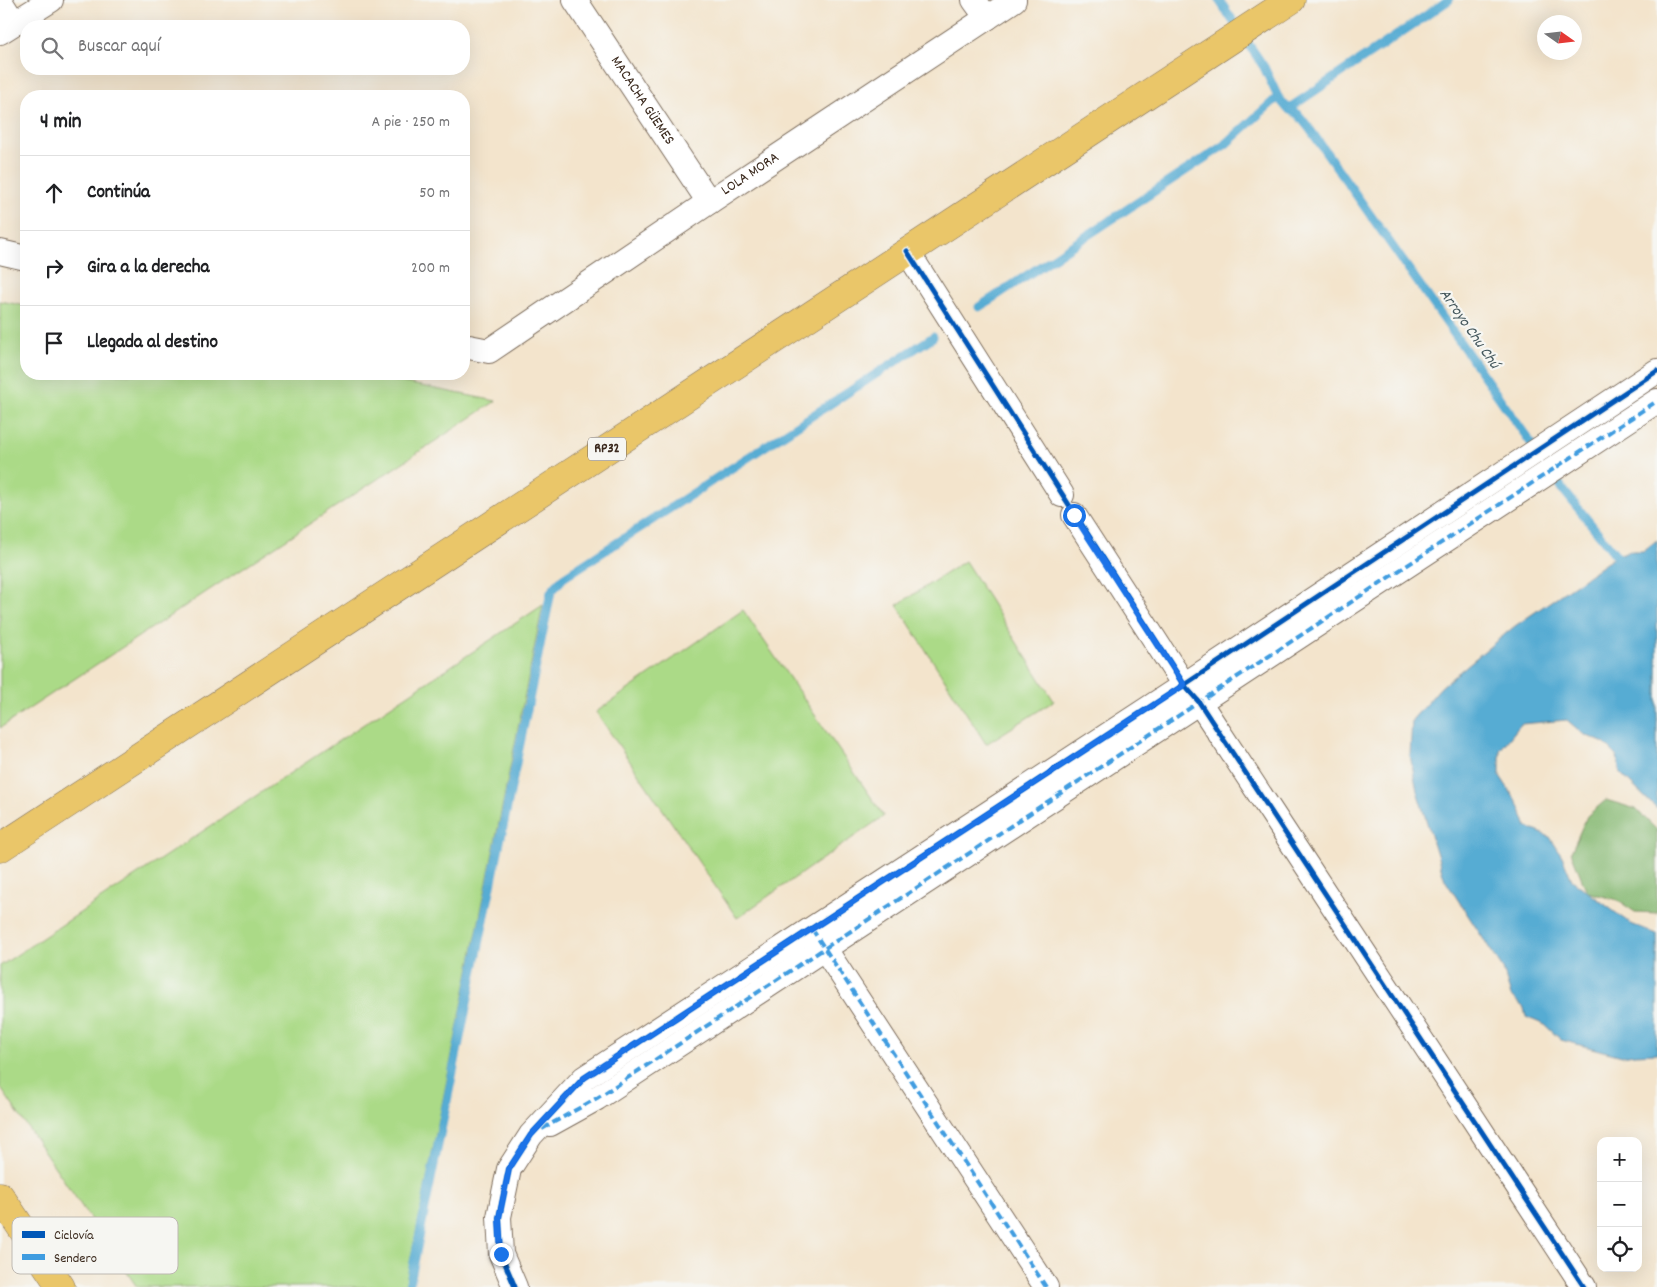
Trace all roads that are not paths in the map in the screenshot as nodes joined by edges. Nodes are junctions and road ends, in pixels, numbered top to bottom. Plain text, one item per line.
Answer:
1 (51, 0) edge
2 (575, 0) edge
3 (1014, 0) edge
4 (1291, 0) edge
5 (0, 1) edge
6 (981, 9) edge
7 (7, 27) edge
8 (710, 202) junction
9 (907, 251) junction
10 (0, 252) edge
11 (20, 257) edge
12 (470, 347) edge
13 (1657, 371) edge
14 (1657, 401) edge
15 (1192, 693) junction
16 (0, 848) edge
17 (812, 929) junction
18 (825, 949) junction
19 (531, 1135) junction
20 (0, 1196) edge
21 (14, 1217) edge
22 (53, 1274) edge
23 (62, 1287) edge
24 (515, 1287) edge
25 (1046, 1287) edge
26 (1584, 1287) edge

1 - 7 street
2 - 8 street, MACACHA GÜEMES
3 - 6 street, LOLA MORA
4 - 9 main road, RP32
5 - 7 street
6 - 8 street, LOLA MORA
8 - 12 street, LOLA MORA
9 - 15 street
9 - 16 main road, RP32
10 - 11 street
13 - 15 street
14 - 15 street
15 - 17 street
15 - 18 street
15 - 26 street
17 - 18 street
17 - 19 street
18 - 19 street
18 - 25 street
19 - 24 street
20 - 21 main road
22 - 23 main road

